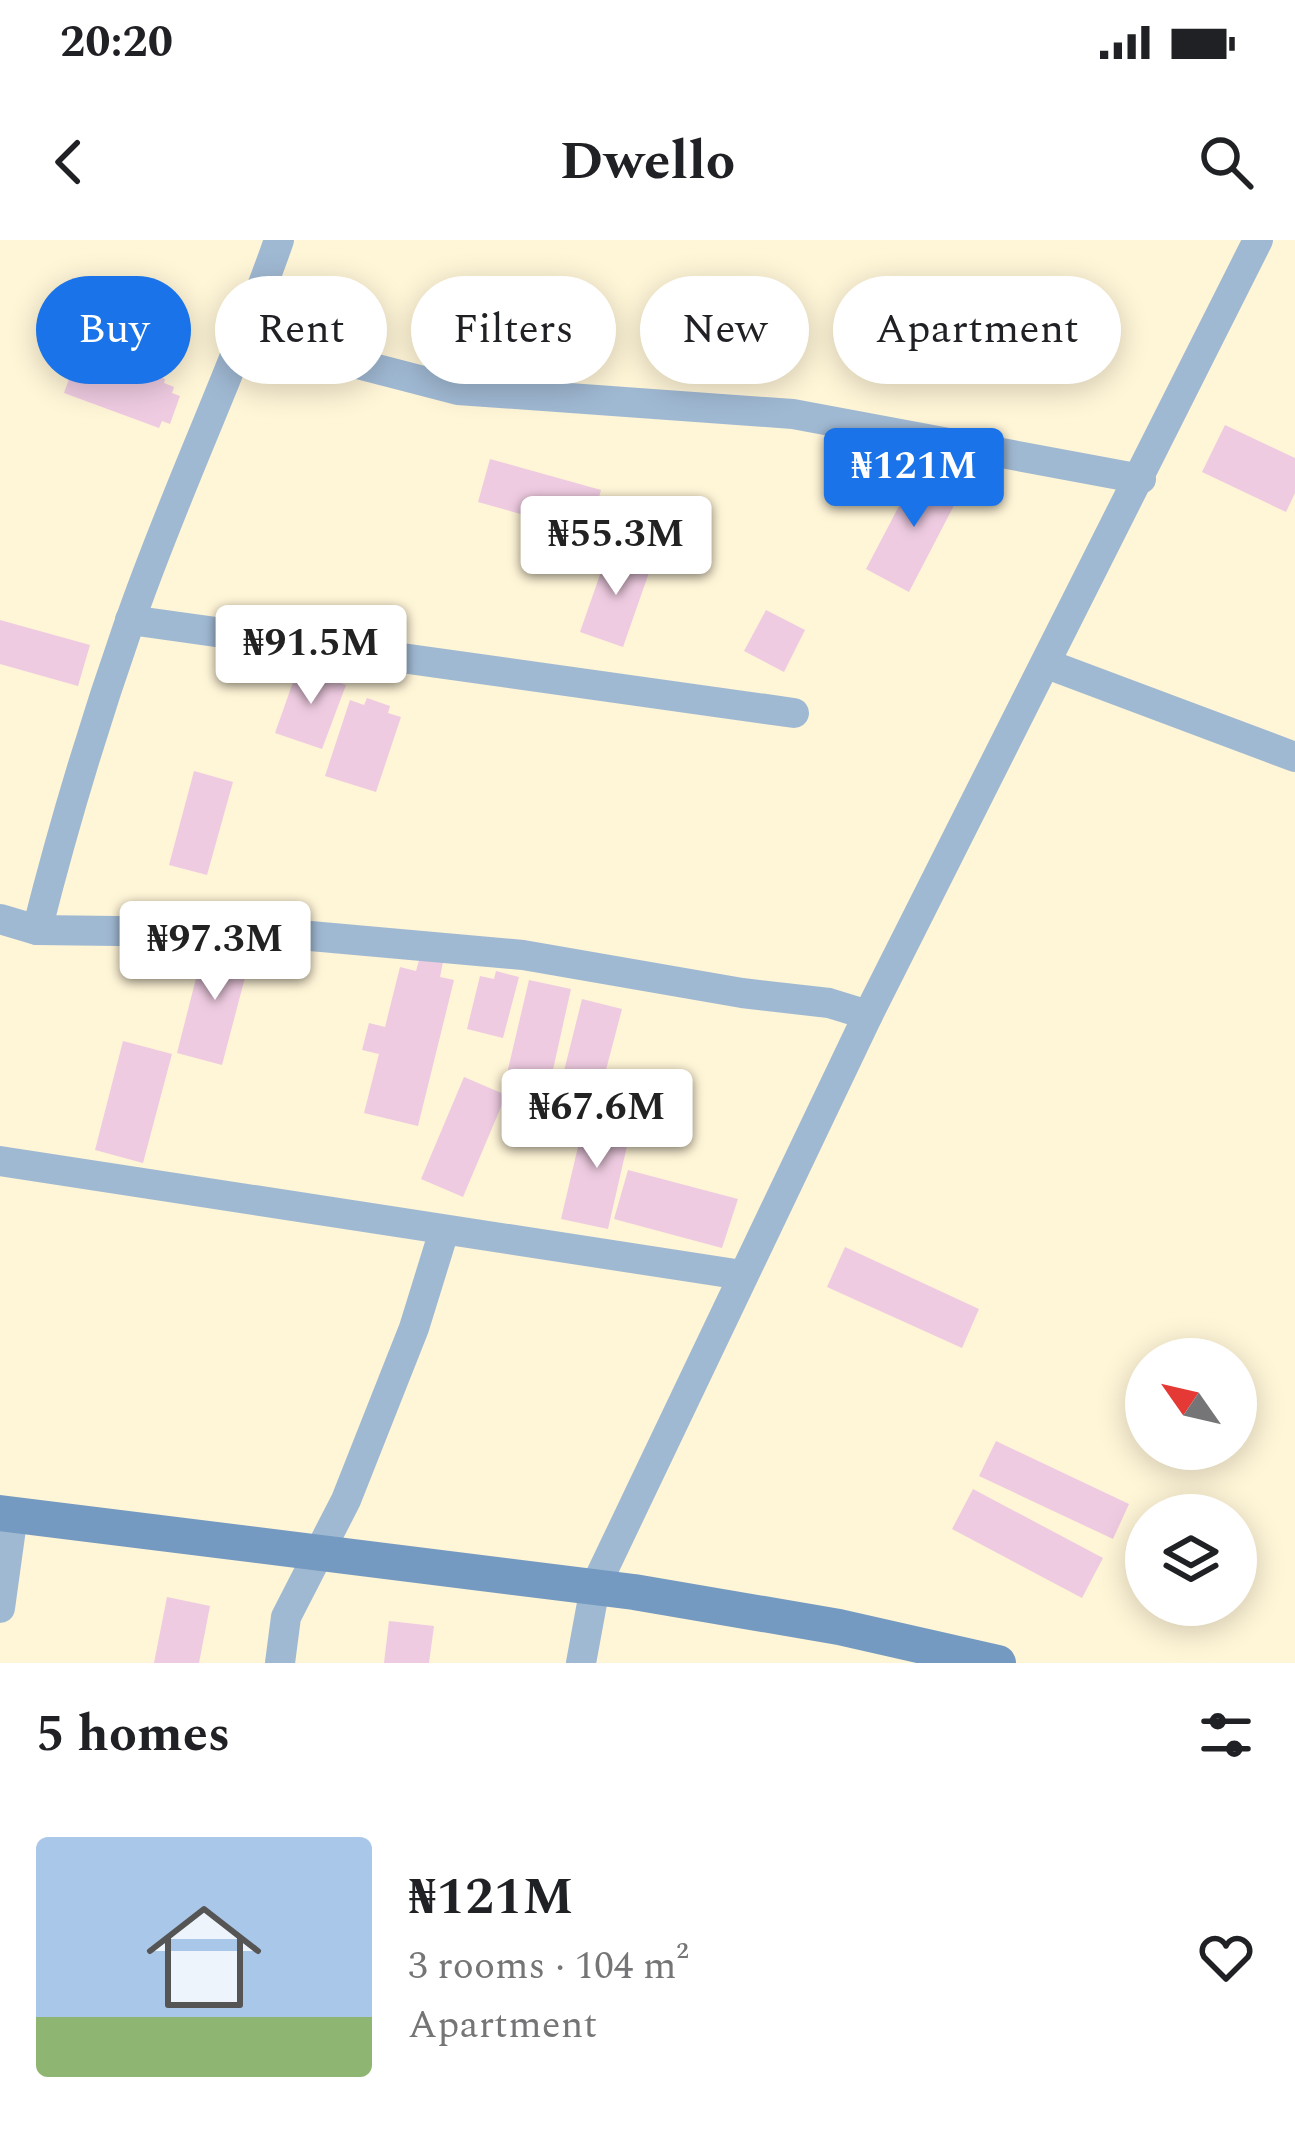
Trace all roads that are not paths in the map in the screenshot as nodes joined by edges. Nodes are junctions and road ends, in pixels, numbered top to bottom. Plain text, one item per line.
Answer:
1 (279, 240) edge
2 (1258, 240) edge
3 (266, 276) edge
4 (387, 372) edge
5 (225, 384) edge
6 (1141, 479) junction
7 (130, 620) junction
8 (1047, 664) junction
9 (794, 713) dead end
10 (1295, 757) edge
11 (0, 919) edge
12 (37, 930) junction
13 (868, 1015) junction
14 (0, 1161) edge
15 (444, 1231) junction
16 (742, 1275) junction
17 (6, 1513) edge
18 (315, 1554) junction
19 (595, 1587) junction
20 (0, 1608) edge
21 (909, 1653) edge
22 (280, 1663) edge
23 (581, 1663) edge
24 (998, 1663) edge

1 - 3 street
2 - 6 street
4 - 6 street
5 - 7 street
6 - 8 street
7 - 9 street
7 - 12 street
8 - 10 street
8 - 13 street
11 - 12 street
12 - 13 street
13 - 16 street
14 - 15 street
15 - 16 street
15 - 18 street
16 - 19 street
17 - 18 street
17 - 20 street
18 - 19 street
18 - 22 street
19 - 21 street
19 - 23 street
21 - 24 street

